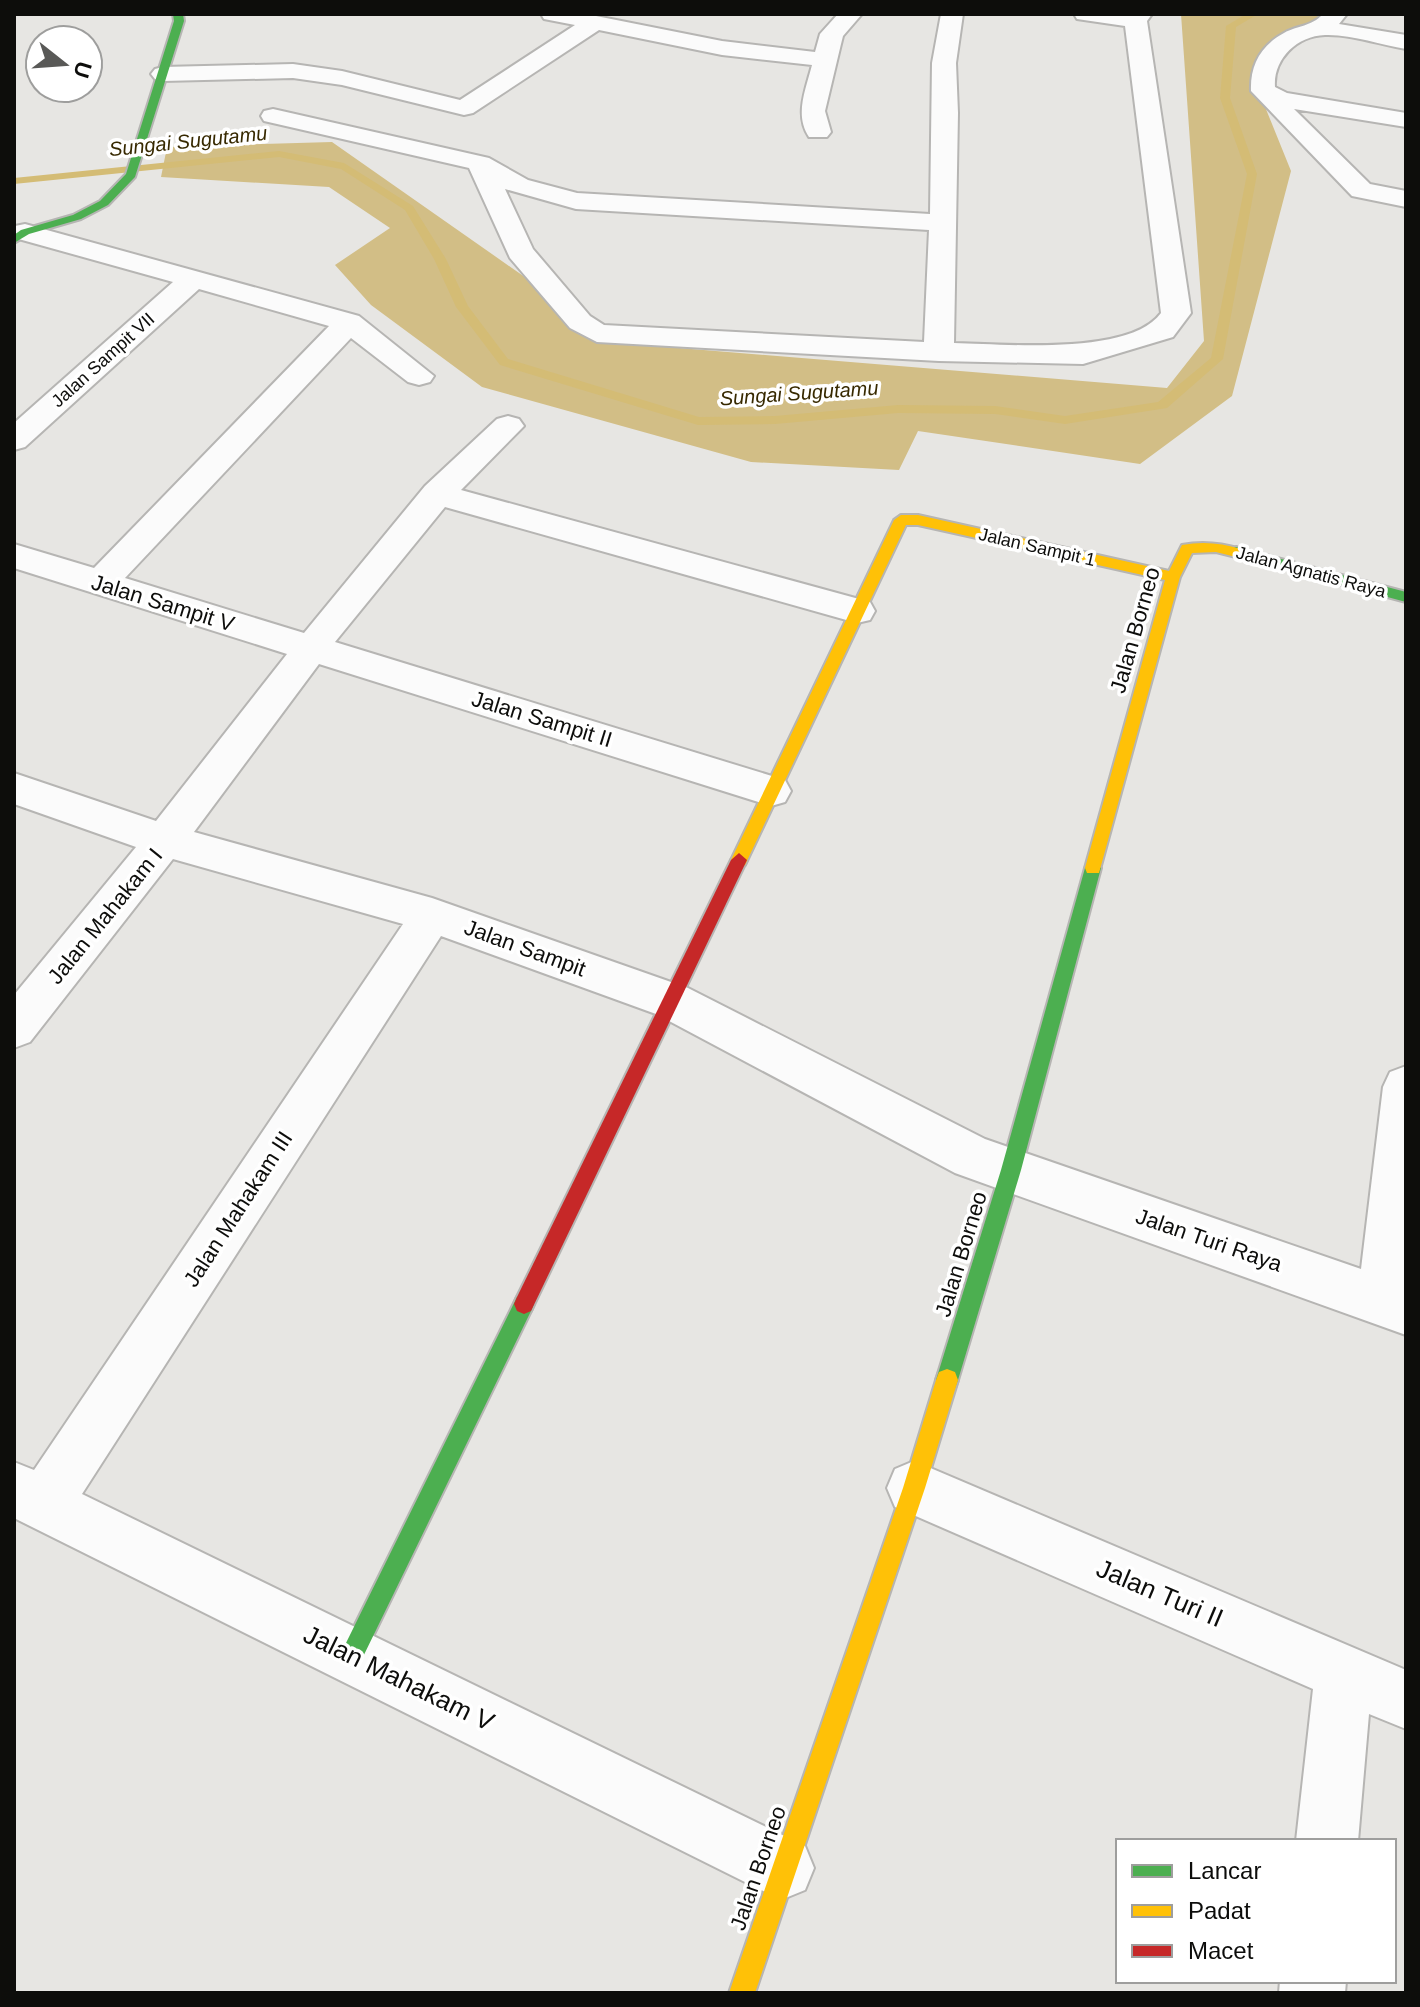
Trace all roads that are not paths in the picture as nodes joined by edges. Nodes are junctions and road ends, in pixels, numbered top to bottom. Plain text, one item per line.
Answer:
1 (178, 14) edge
2 (552, 14) edge
3 (851, 14) edge
4 (952, 14) edge
5 (1085, 14) edge
6 (1139, 18) edge
7 (610, 21) edge
8 (1330, 21) edge
9 (1406, 42) edge
10 (826, 60) junction
11 (163, 74) junction
12 (1263, 91) junction
13 (273, 116) dead end
14 (1406, 120) edge
15 (818, 132) dead end
16 (480, 163) junction
17 (1406, 199) edge
18 (943, 223) junction
19 (536, 224) junction
20 (19, 236) edge
21 (192, 280) junction
22 (349, 322) junction
23 (939, 352) junction
24 (419, 376) dead end
25 (508, 426) dead end
26 (14, 440) edge
27 (437, 494) junction
28 (1216, 547) joint
29 (14, 556) edge
30 (1173, 577) junction
31 (99, 584) junction
32 (1406, 597) edge
33 (857, 611) junction
34 (313, 647) junction
35 (14, 788) edge
36 (771, 791) junction
37 (166, 841) junction
38 (432, 915) junction
39 (672, 1001) junction
40 (14, 1028) edge
41 (1406, 1087) edge
42 (1011, 1170) junction
43 (1394, 1305) edge
44 (914, 1488) junction
45 (29, 1497) edge
46 (352, 1655) junction
47 (1344, 1672) junction
48 (1406, 1700) edge
49 (1327, 1839) edge
50 (783, 1868) junction
51 (742, 1993) edge

1 - 11 street
2 - 7 street
3 - 10 street
4 - 18 street
5 - 6 street
6 - 23 street
7 - 10 street
7 - 11 street
8 - 9 street
8 - 12 street
10 - 15 street
11 - 20 street
12 - 14 street
12 - 17 street
13 - 16 street
16 - 19 street
16 - 19 street
18 - 19 street
18 - 23 street
19 - 23 street
20 - 21 street
21 - 22 street
21 - 26 street, Jalan Sampit VII
22 - 24 street
22 - 31 street
25 - 27 street, Jalan Mahakam I
27 - 33 street
27 - 34 street, Jalan Mahakam I
28 - 30 street, Jalan Borneo
28 - 32 street, Jalan Agnatis Raya
29 - 31 street, Jalan Sampit V
30 - 33 street, Jalan Sampit 1
30 - 42 street, Jalan Borneo
31 - 34 street, Jalan Sampit V
33 - 36 street
34 - 36 street, Jalan Sampit II
34 - 37 street, Jalan Mahakam I
35 - 37 street, Jalan Sampit
36 - 39 street
37 - 38 street, Jalan Sampit
37 - 40 street, Jalan Mahakam I
38 - 39 street, Jalan Sampit
38 - 45 street, Jalan Mahakam III
39 - 42 street, Jalan Sampit
39 - 46 street
41 - 43 street
42 - 43 street, Jalan Turi Raya
42 - 44 street, Jalan Borneo
44 - 47 street, Jalan Turi II
44 - 50 street, Jalan Borneo
45 - 46 street, Jalan Mahakam V
46 - 50 street, Jalan Mahakam V
47 - 48 street, Jalan Turi II
47 - 49 street
50 - 51 street, Jalan Borneo

